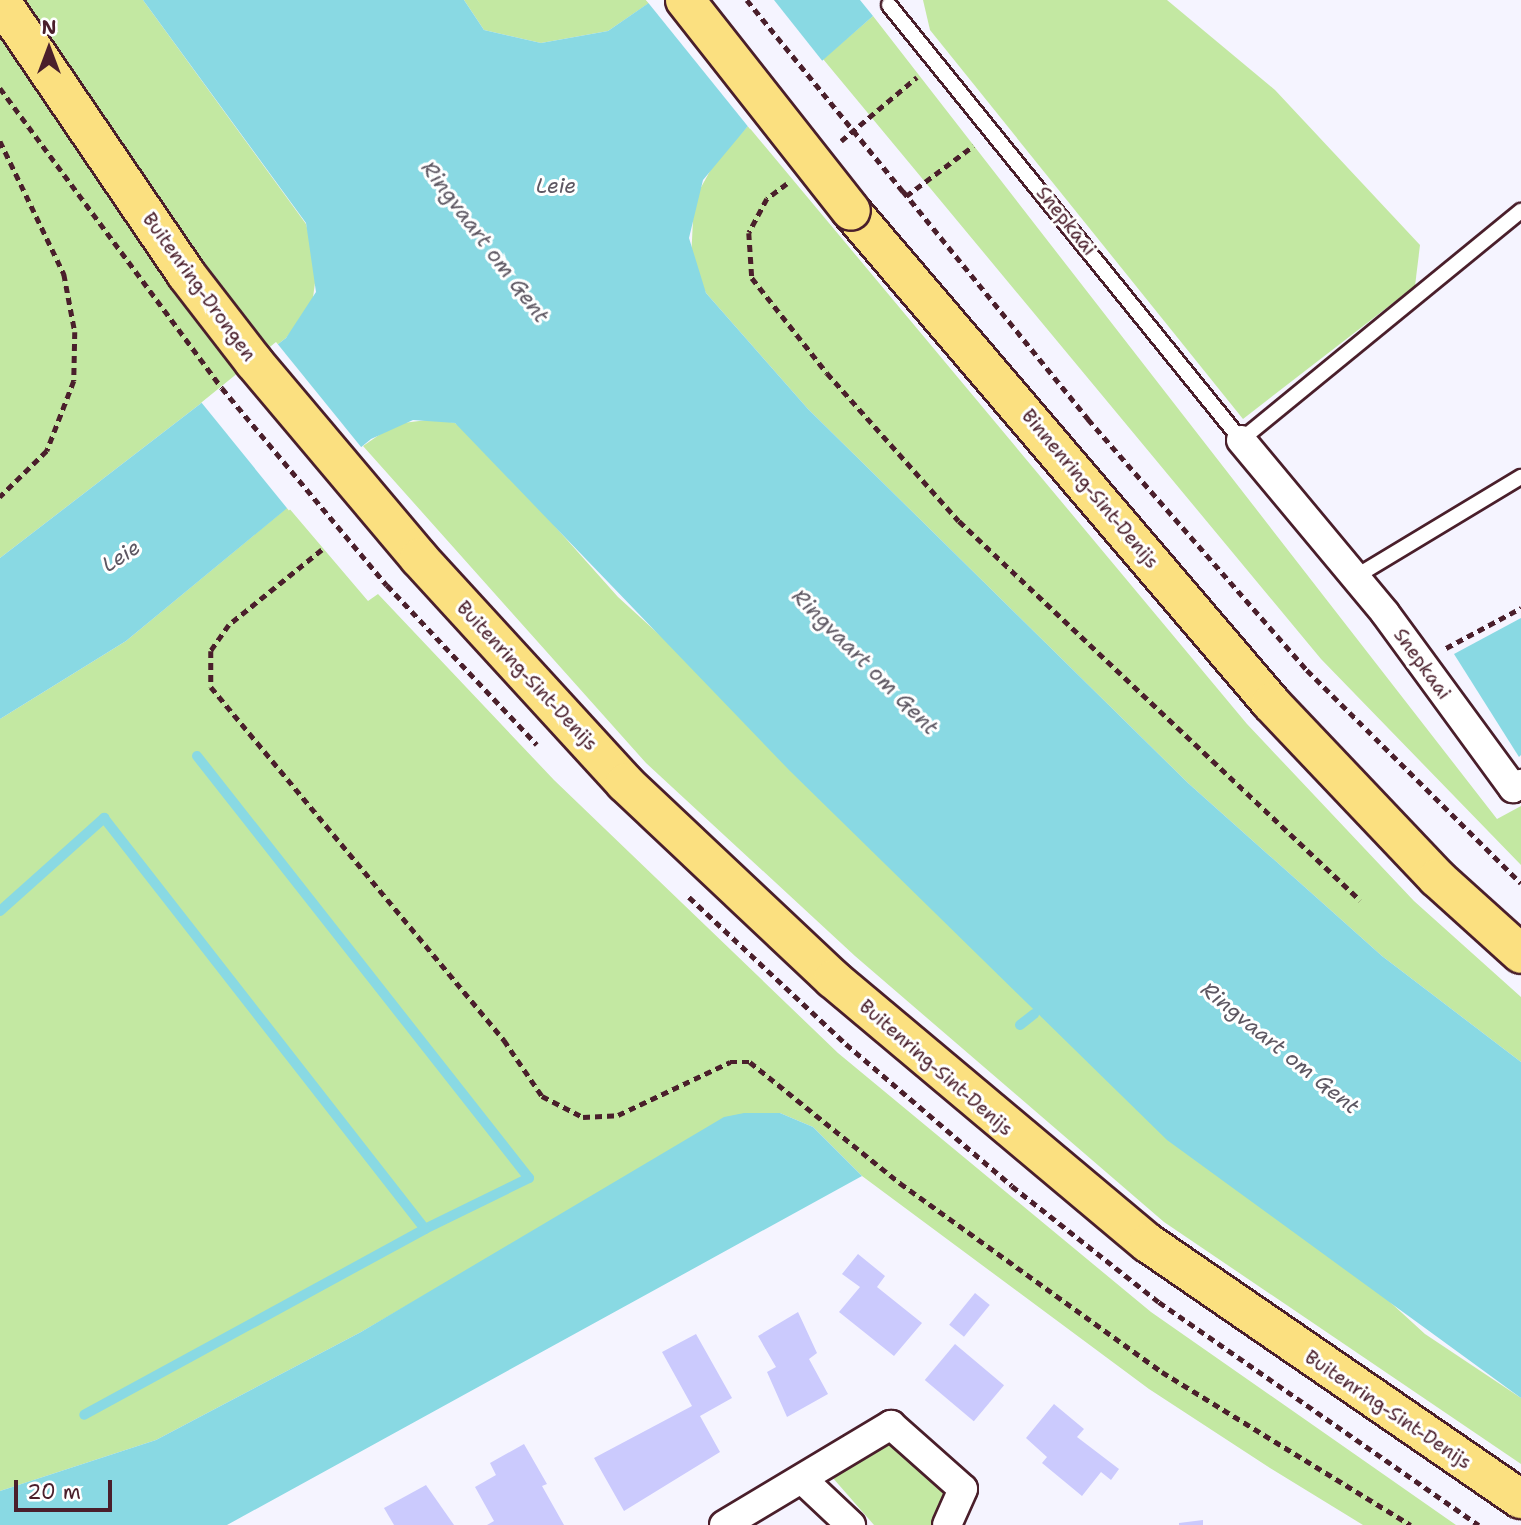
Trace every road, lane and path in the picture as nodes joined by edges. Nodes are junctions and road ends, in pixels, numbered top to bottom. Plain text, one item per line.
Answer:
1 (0, 0) edge
2 (685, 0) edge
3 (747, 0) edge
4 (889, 5) dead end
5 (936, 60) junction
6 (0, 88) edge
7 (993, 131) junction
8 (0, 141) edge
9 (830, 150) dead end
10 (799, 174) dead end
11 (905, 193) junction
12 (1521, 211) edge
13 (1241, 440) junction
14 (1521, 477) edge
15 (0, 497) edge
16 (322, 550) dead end
17 (419, 558) joint
18 (1355, 577) junction
19 (387, 585) dead end
20 (1521, 608) edge
21 (1420, 661) junction
22 (1521, 784) edge
23 (1521, 883) edge
24 (1360, 900) dead end
25 (1521, 954) edge
26 (803, 1480) junction
27 (1521, 1499) edge
28 (724, 1525) edge
29 (851, 1525) edge
30 (947, 1525) edge
31 (1411, 1525) edge

1 - 17 highway, Buitenring-Drongen
2 - 25 highway, Binnenring-Sint-Denijs, bridge
3 - 11 path, bridge
4 - 5 lane, Snepkaai
5 - 7 lane, Snepkaai
5 - 9 path
6 - 19 path
7 - 11 path
7 - 13 lane, Snepkaai
8 - 15 path
10 - 24 path
11 - 23 path
12 - 13 lane
13 - 18 street, Snepkaai
14 - 18 lane
16 - 31 path
17 - 27 highway, Buitenring-Sint-Denijs
18 - 21 street, Snepkaai
20 - 21 path
21 - 22 street, Snepkaai
26 - 28 street
26 - 29 street
26 - 30 street

